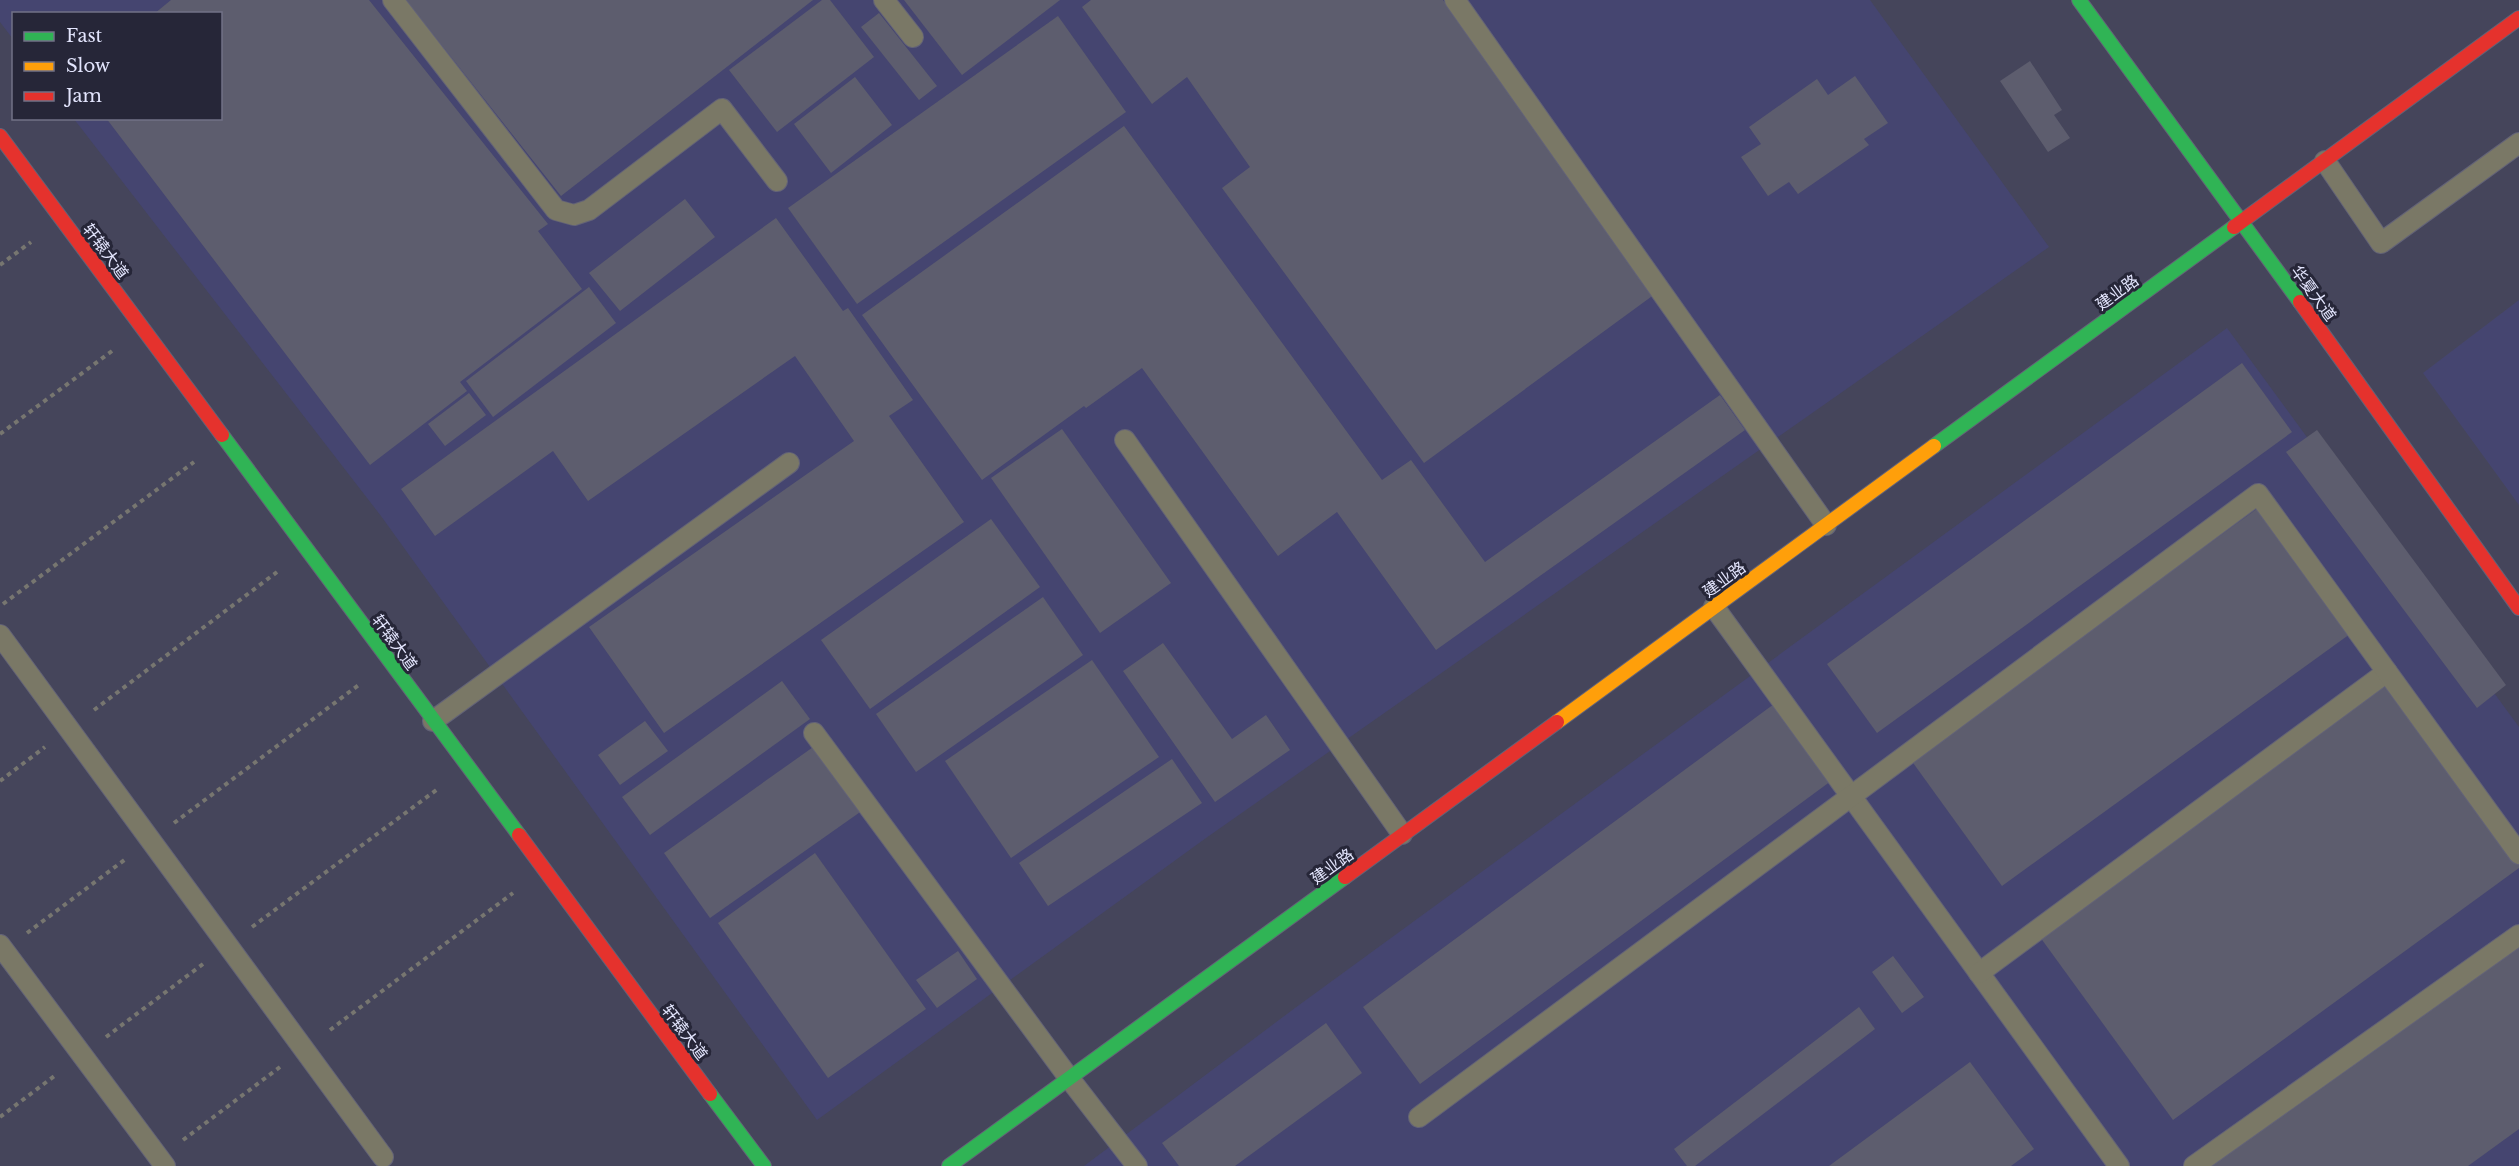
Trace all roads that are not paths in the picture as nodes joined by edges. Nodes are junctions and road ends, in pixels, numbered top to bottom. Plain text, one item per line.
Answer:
1 (393, 0) edge
2 (884, 0) edge
3 (1455, 0) edge
4 (2079, 0) edge
5 (2519, 18) edge
6 (913, 37) dead end
7 (0, 136) edge
8 (2519, 142) edge
9 (2325, 161) junction
10 (777, 181) dead end
11 (2242, 221) junction
12 (1125, 440) dead end
13 (789, 463) dead end
14 (1826, 525) junction
15 (2517, 603) edge
16 (1714, 607) junction
17 (0, 635) edge
18 (2387, 672) junction
19 (433, 721) junction
20 (814, 733) dead end
21 (1851, 796) junction
22 (1402, 834) junction
23 (2519, 854) edge
24 (2519, 935) edge
25 (2, 948) edge
26 (1979, 973) junction
27 (1069, 1078) junction
28 (1419, 1117) dead end
29 (383, 1157) dead end
30 (162, 1162) edge
31 (2112, 1164) edge
32 (764, 1166) edge
33 (949, 1166) edge
34 (1137, 1166) edge
35 (2194, 1166) edge

1 - 10 lane
2 - 6 lane
3 - 14 lane
4 - 11 street, 华夏大道
5 - 9 street, 建业路
7 - 19 street, 轩辕大道
8 - 9 lane
9 - 11 street, 建业路
11 - 14 street, 建业路
11 - 15 street, 华夏大道
12 - 22 lane
13 - 19 lane
14 - 16 street, 建业路
16 - 21 lane
16 - 22 street, 建业路
17 - 29 lane
18 - 21 lane
18 - 23 lane
18 - 26 lane
19 - 32 street, 轩辕大道
20 - 27 lane
21 - 26 lane
21 - 28 lane
22 - 27 street, 建业路
24 - 35 lane
25 - 30 lane
26 - 31 lane
27 - 33 street, 建业路
27 - 34 lane

